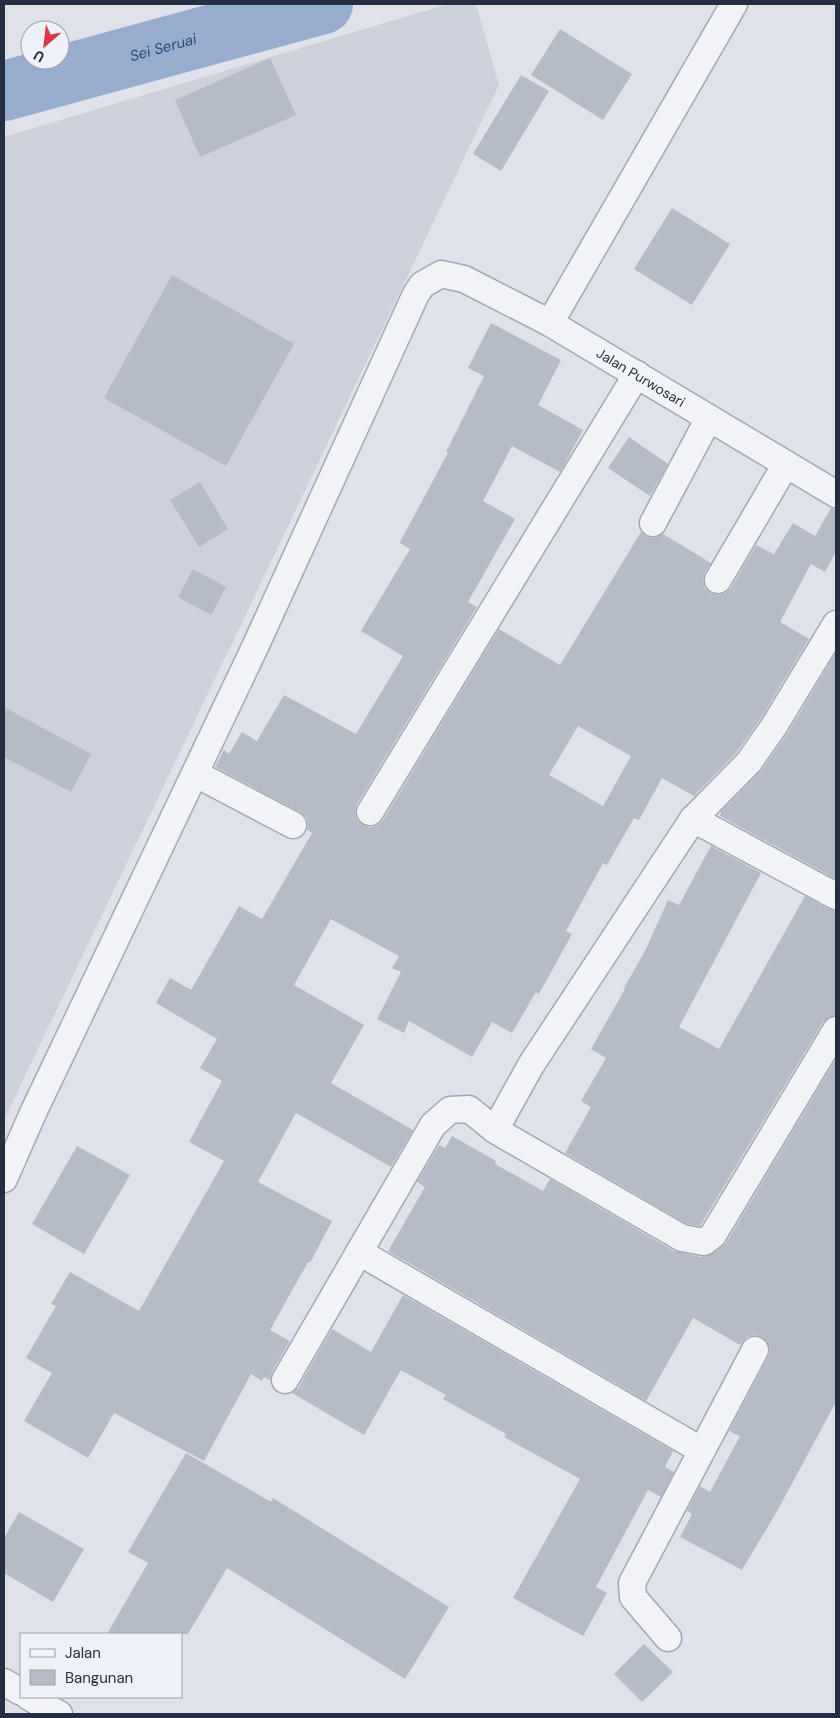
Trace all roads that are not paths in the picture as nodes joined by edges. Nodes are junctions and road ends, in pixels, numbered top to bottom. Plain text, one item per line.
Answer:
1 (734, 4) edge
2 (550, 323) junction
3 (637, 374) junction
4 (709, 418) junction
5 (786, 464) junction
6 (836, 494) edge
7 (653, 523) dead end
8 (718, 580) dead end
9 (836, 624) edge
10 (196, 774) junction
11 (370, 812) dead end
12 (693, 819) junction
13 (292, 825) dead end
14 (836, 896) edge
15 (836, 1030) edge
16 (495, 1130) junction
17 (4, 1179) edge
18 (359, 1252) junction
19 (755, 1350) dead end
20 (285, 1380) dead end
21 (702, 1450) junction
22 (668, 1638) dead end
23 (4, 1682) edge
24 (20, 1691) edge
25 (31, 1698) edge
26 (58, 1714) edge

1 - 2 street
2 - 3 street, Jalan Purwosari
2 - 10 street, Jalan Purwosari
3 - 4 street, Jalan Purwosari
3 - 11 street
4 - 5 street, Jalan Purwosari
4 - 7 street
5 - 6 street, Jalan Purwosari
5 - 8 street
9 - 12 street
10 - 13 street
10 - 17 street
12 - 14 street
12 - 16 street
15 - 16 street
16 - 18 street
18 - 20 street
18 - 21 street
19 - 21 street
21 - 22 street
23 - 24 street
25 - 26 street

